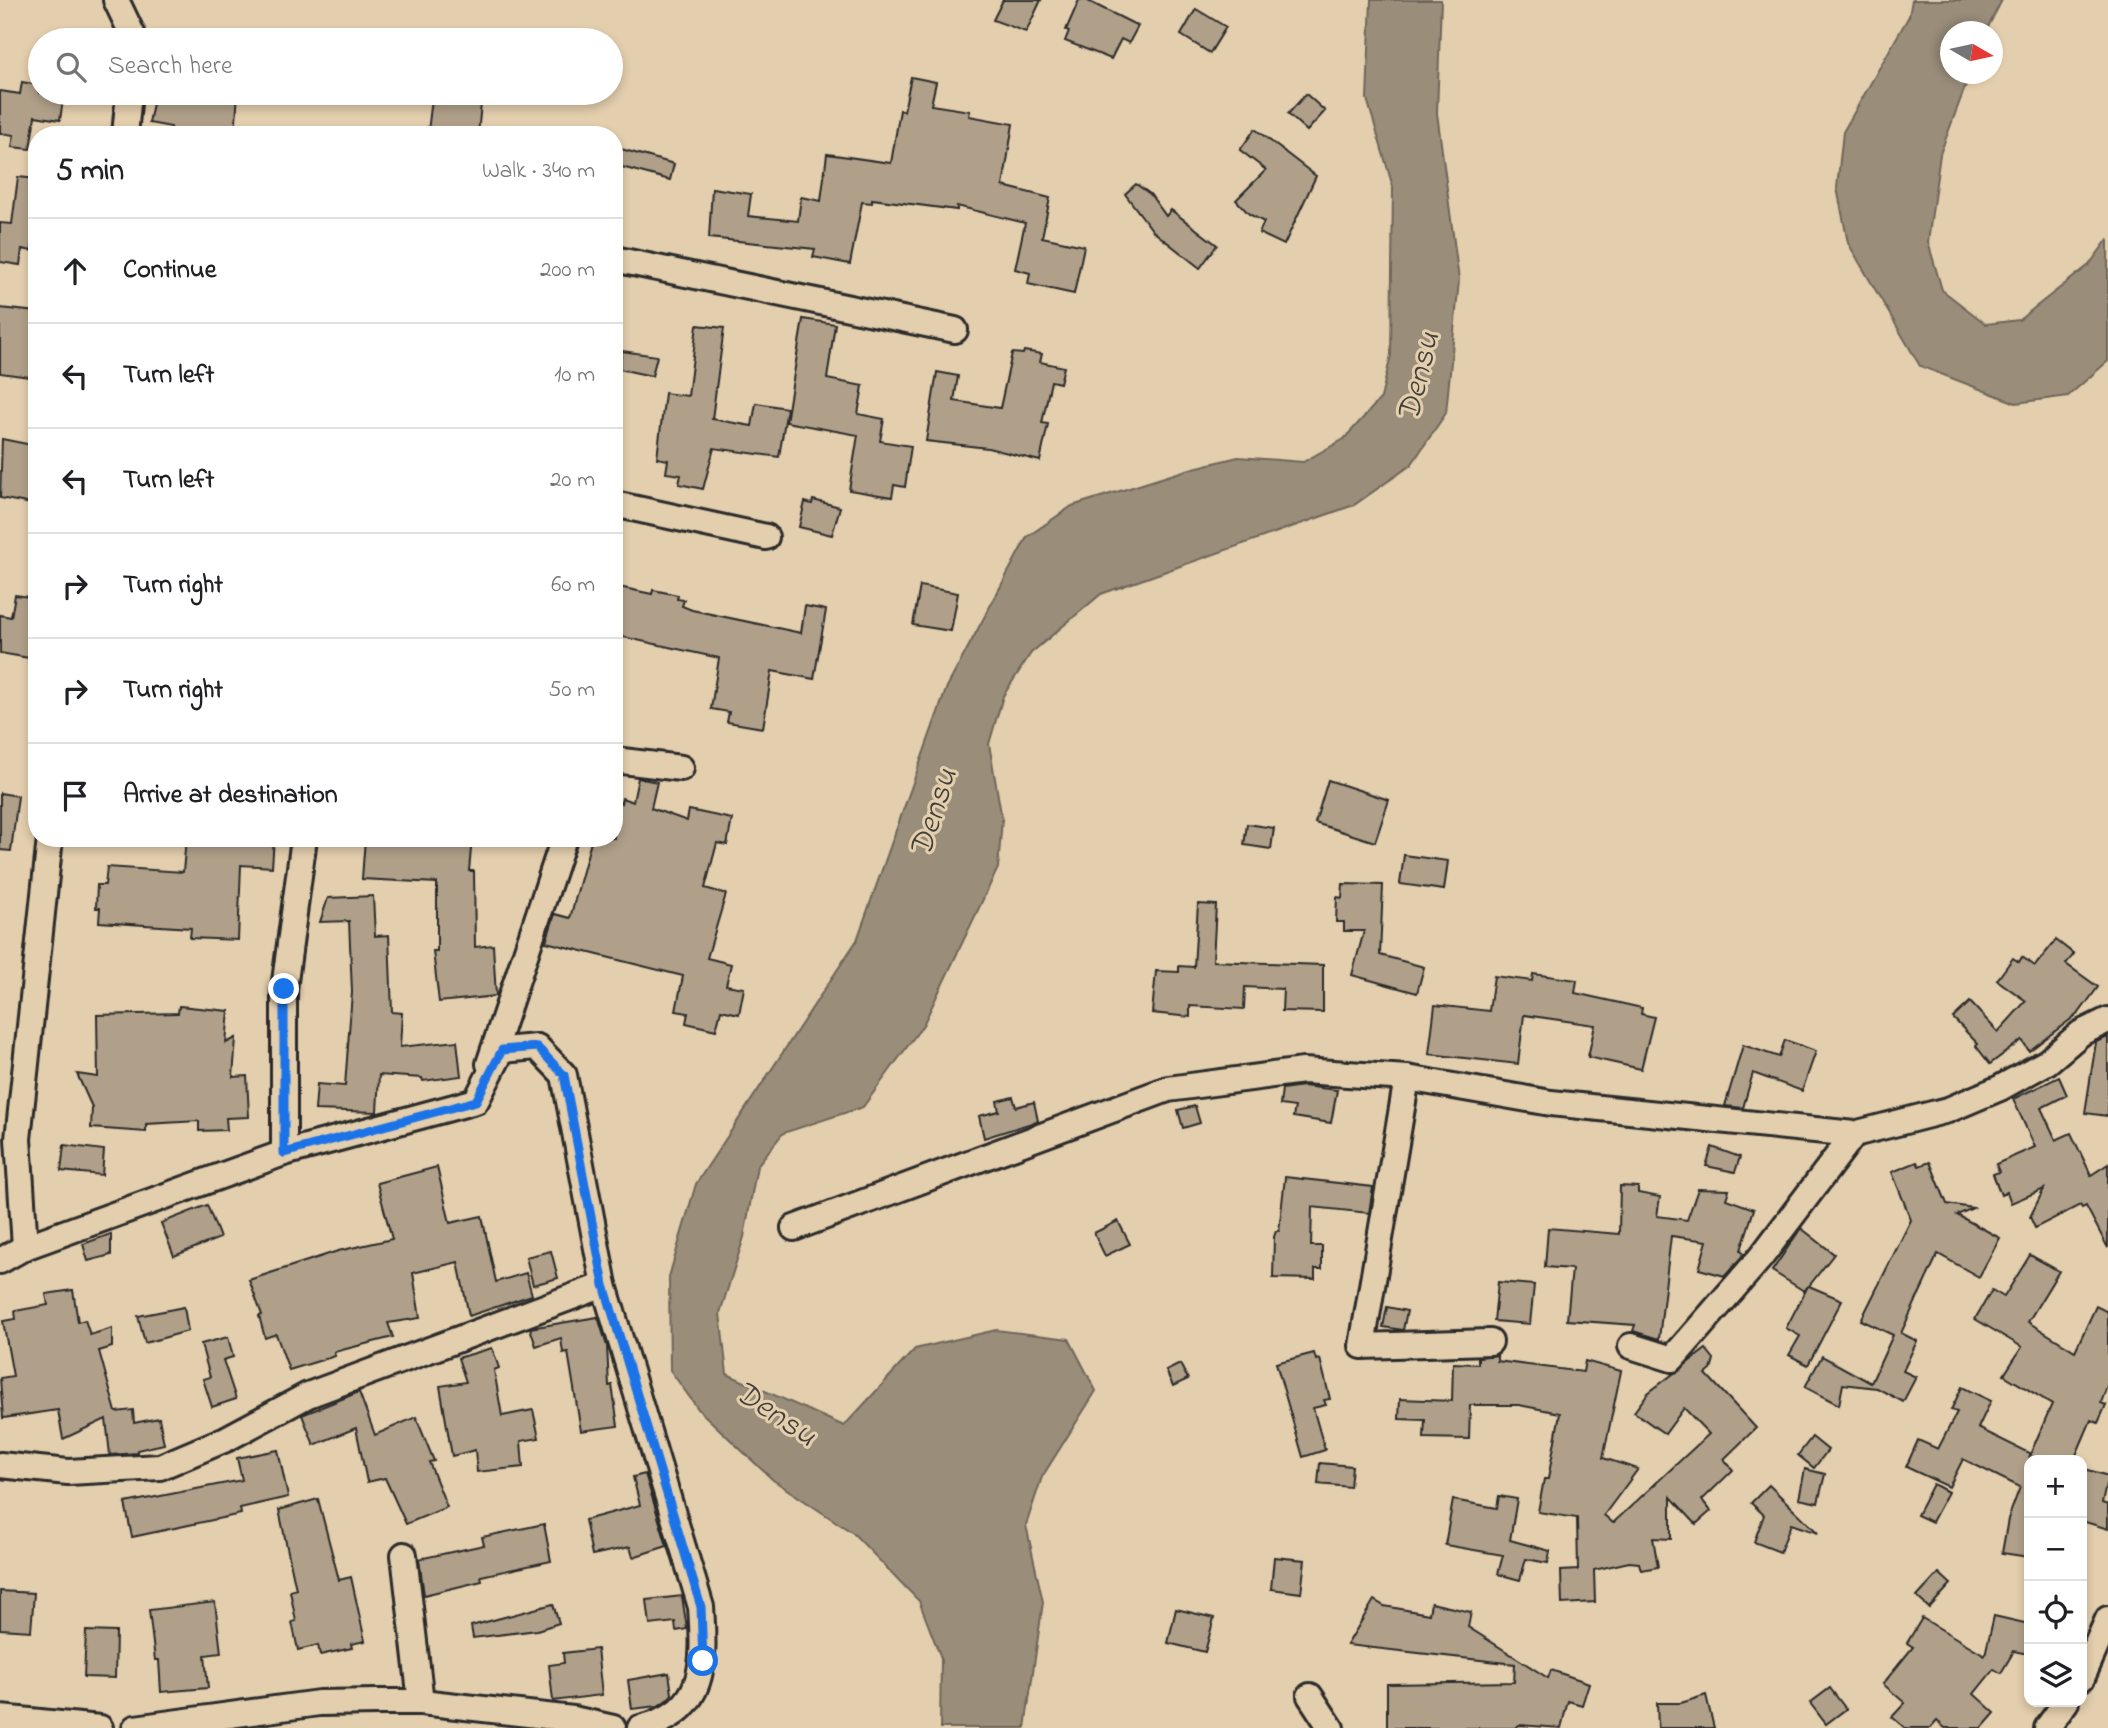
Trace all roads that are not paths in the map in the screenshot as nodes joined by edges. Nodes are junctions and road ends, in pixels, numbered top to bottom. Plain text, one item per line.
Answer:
1 (116, 0) edge
2 (129, 28) edge
3 (128, 105) edge
4 (126, 126) edge
5 (623, 261) edge
6 (955, 330) dead end
7 (623, 506) edge
8 (766, 537) dead end
9 (623, 761) edge
10 (681, 768) dead end
11 (49, 847) edge
12 (303, 847) edge
13 (561, 847) edge
14 (2108, 1020) edge
15 (1407, 1077) junction
16 (476, 1101) junction
17 (1854, 1134) junction
18 (284, 1153) junction
19 (794, 1228) dead end
20 (25, 1247) junction
21 (0, 1261) edge
22 (604, 1285) junction
23 (1490, 1342) dead end
24 (1632, 1346) dead end
25 (0, 1465) edge
26 (404, 1555) dead end
27 (2108, 1619) edge
28 (2087, 1667) edge
29 (1310, 1696) dead end
30 (421, 1702) junction
31 (2063, 1707) edge
32 (0, 1718) edge
33 (100, 1728) edge
34 (135, 1728) edge
35 (613, 1728) edge
36 (640, 1728) edge
37 (1331, 1728) edge
38 (2047, 1728) edge

1 - 2 street
3 - 4 street
5 - 6 street
7 - 8 street
9 - 10 street
11 - 20 street
12 - 18 street
13 - 16 street
14 - 17 street
15 - 17 street
15 - 19 street
15 - 23 street
16 - 18 street
16 - 22 street
17 - 24 street
18 - 20 street
20 - 21 street
22 - 25 street
22 - 36 street
26 - 30 street
27 - 28 street
29 - 37 street
30 - 34 street
30 - 35 street
31 - 38 street
32 - 33 street

